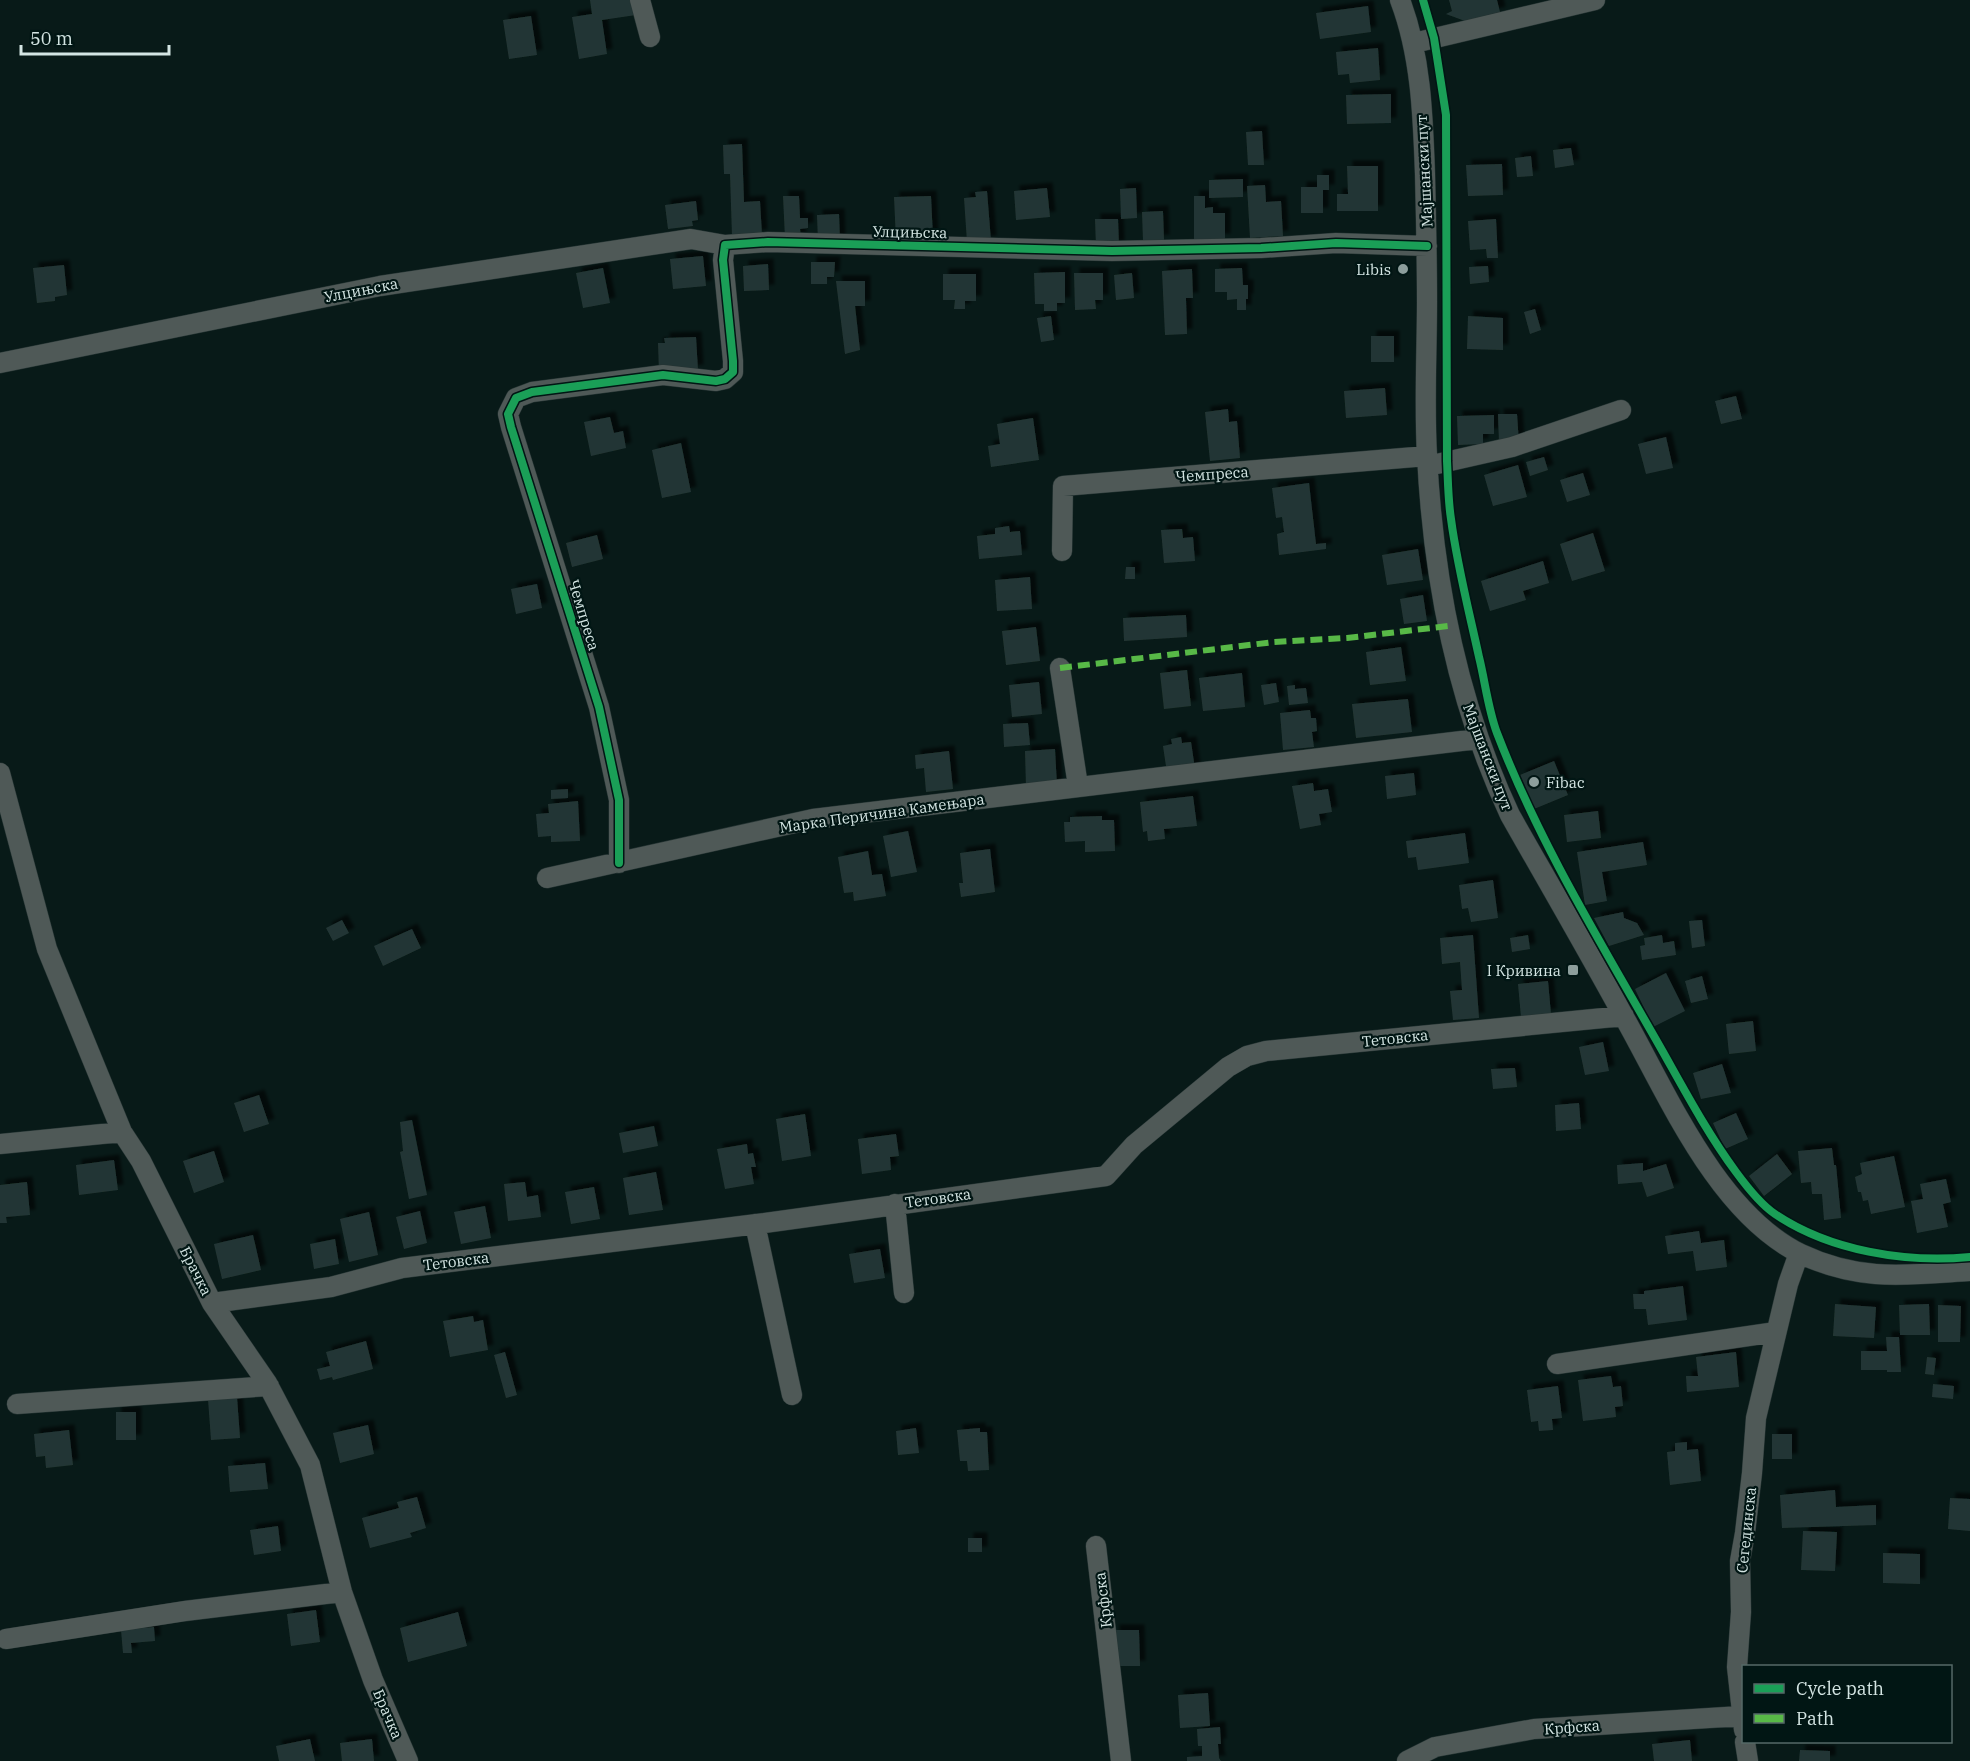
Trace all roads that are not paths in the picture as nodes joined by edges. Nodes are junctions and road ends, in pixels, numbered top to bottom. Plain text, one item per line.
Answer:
1 (640, 0) edge
2 (1400, 0) edge
3 (1595, 0) edge
4 (650, 37) dead end
5 (1414, 43) junction
6 (725, 245) junction
7 (1427, 246) junction
8 (0, 363) edge
9 (1621, 410) dead end
10 (1427, 461) junction
11 (1062, 551) dead end
12 (1060, 668) dead end
13 (1478, 739) junction
14 (0, 773) edge
15 (1078, 786) junction
16 (619, 863) junction
17 (547, 878) dead end
18 (1624, 1016) junction
19 (122, 1131) junction
20 (0, 1144) edge
21 (895, 1204) junction
22 (755, 1224) junction
23 (1799, 1253) junction
24 (1970, 1271) edge
25 (904, 1293) dead end
26 (212, 1303) junction
27 (1776, 1332) junction
28 (1557, 1364) dead end
29 (269, 1386) junction
30 (792, 1395) dead end
31 (17, 1404) dead end
32 (1096, 1546) dead end
33 (342, 1592) junction
34 (6, 1639) dead end
35 (1742, 1723) edge
36 (1745, 1743) edge
37 (408, 1761) edge
38 (1121, 1761) edge
39 (1407, 1761) edge
40 (1749, 1761) edge

1 - 4 street
2 - 5 street, Мајшански пут
3 - 5 street
5 - 7 street, Мајшански пут
6 - 7 street, Улцињска
6 - 8 street, Улцињска
6 - 16 street, Чемпреса
7 - 10 street, Мајшански пут
9 - 10 street
10 - 11 street, Чемпреса
10 - 13 street, Мајшански пут
12 - 15 street
13 - 15 street, Марка Перичина Камењара
13 - 18 street, Мајшански пут
14 - 19 street, Брачка
15 - 16 street, Марка Перичина Камењара
16 - 17 street, Марка Перичина Камењара
18 - 21 street, Тетовска
18 - 23 street, Мајшански пут
19 - 20 street
19 - 26 street, Брачка
21 - 22 street, Тетовска
21 - 25 street
22 - 26 street, Тетовска
22 - 30 street
23 - 24 street, Мајшански пут
23 - 27 street, Сегединска
26 - 29 street, Брачка
27 - 28 street
27 - 35 street, Сегединска
29 - 31 street
29 - 33 street, Брачка
32 - 38 street, Крфска
33 - 34 street
33 - 37 street, Брачка
35 - 39 street, Крфска
36 - 40 street

